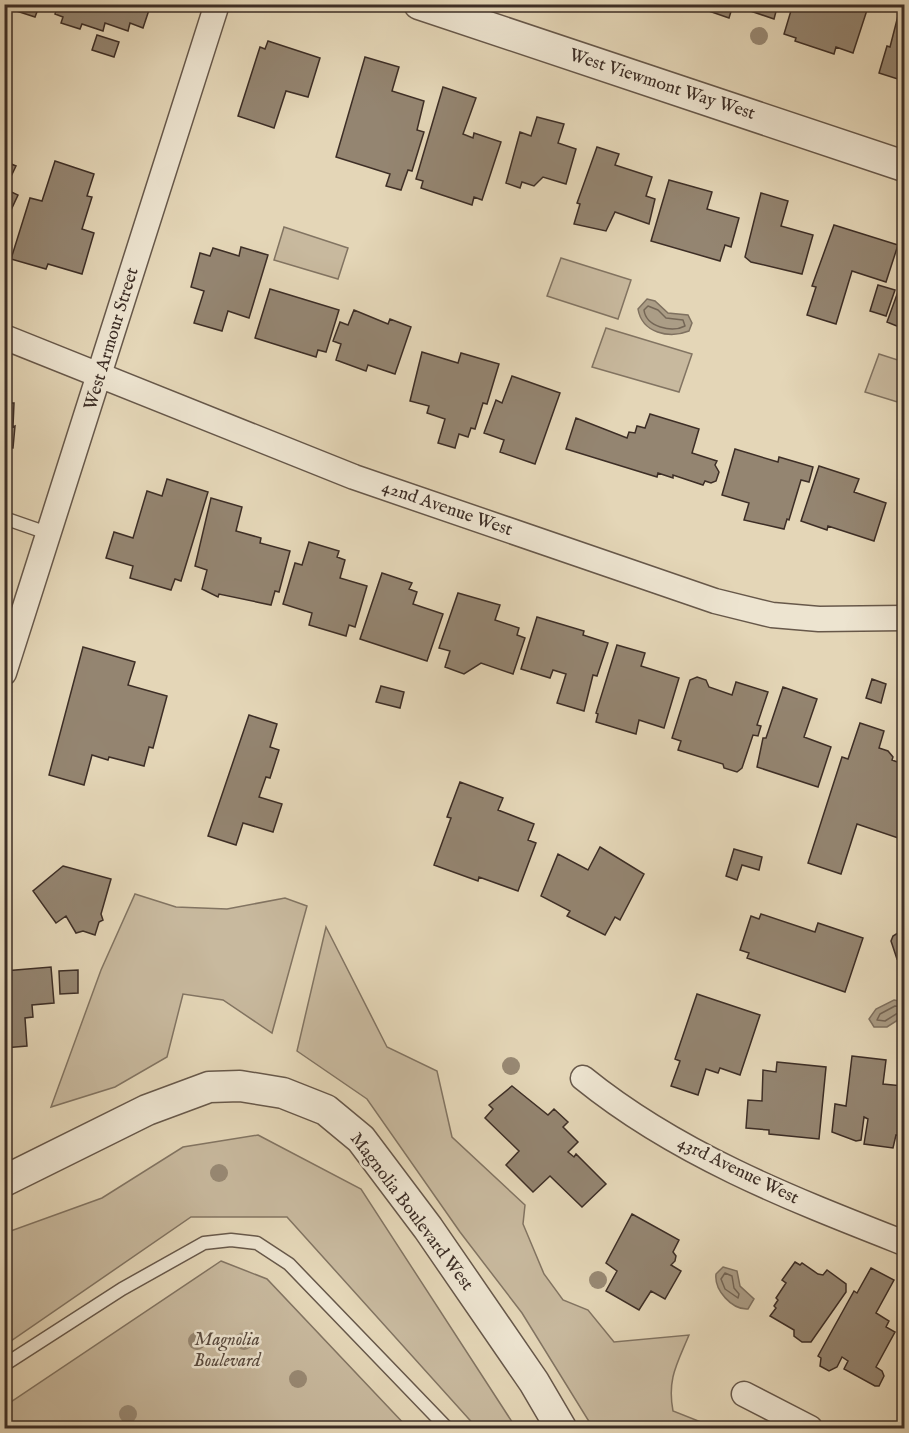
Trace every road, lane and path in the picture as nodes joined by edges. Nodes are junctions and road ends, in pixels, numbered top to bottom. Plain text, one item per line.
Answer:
1 (217, 4) edge
2 (419, 4) edge
3 (904, 166) edge
4 (4, 337) edge
5 (100, 375) junction
6 (4, 518) edge
7 (50, 534) junction
8 (904, 618) edge
9 (4, 673) edge
10 (584, 1078) dead end
11 (4, 1181) edge
12 (904, 1243) edge
13 (4, 1365) edge
14 (744, 1394) dead end
15 (447, 1428) edge
16 (561, 1428) edge
17 (810, 1428) edge

1 - 5 street, West Armour Street
2 - 3 street, West Viewmont Way West
4 - 5 street, 42nd Avenue West
5 - 7 street, West Armour Street
5 - 8 street, 42nd Avenue West
6 - 7 lane
7 - 9 street, West Armour Street
10 - 12 street, 43rd Avenue West
11 - 16 street, Magnolia Boulevard West
13 - 15 lane
14 - 17 street

